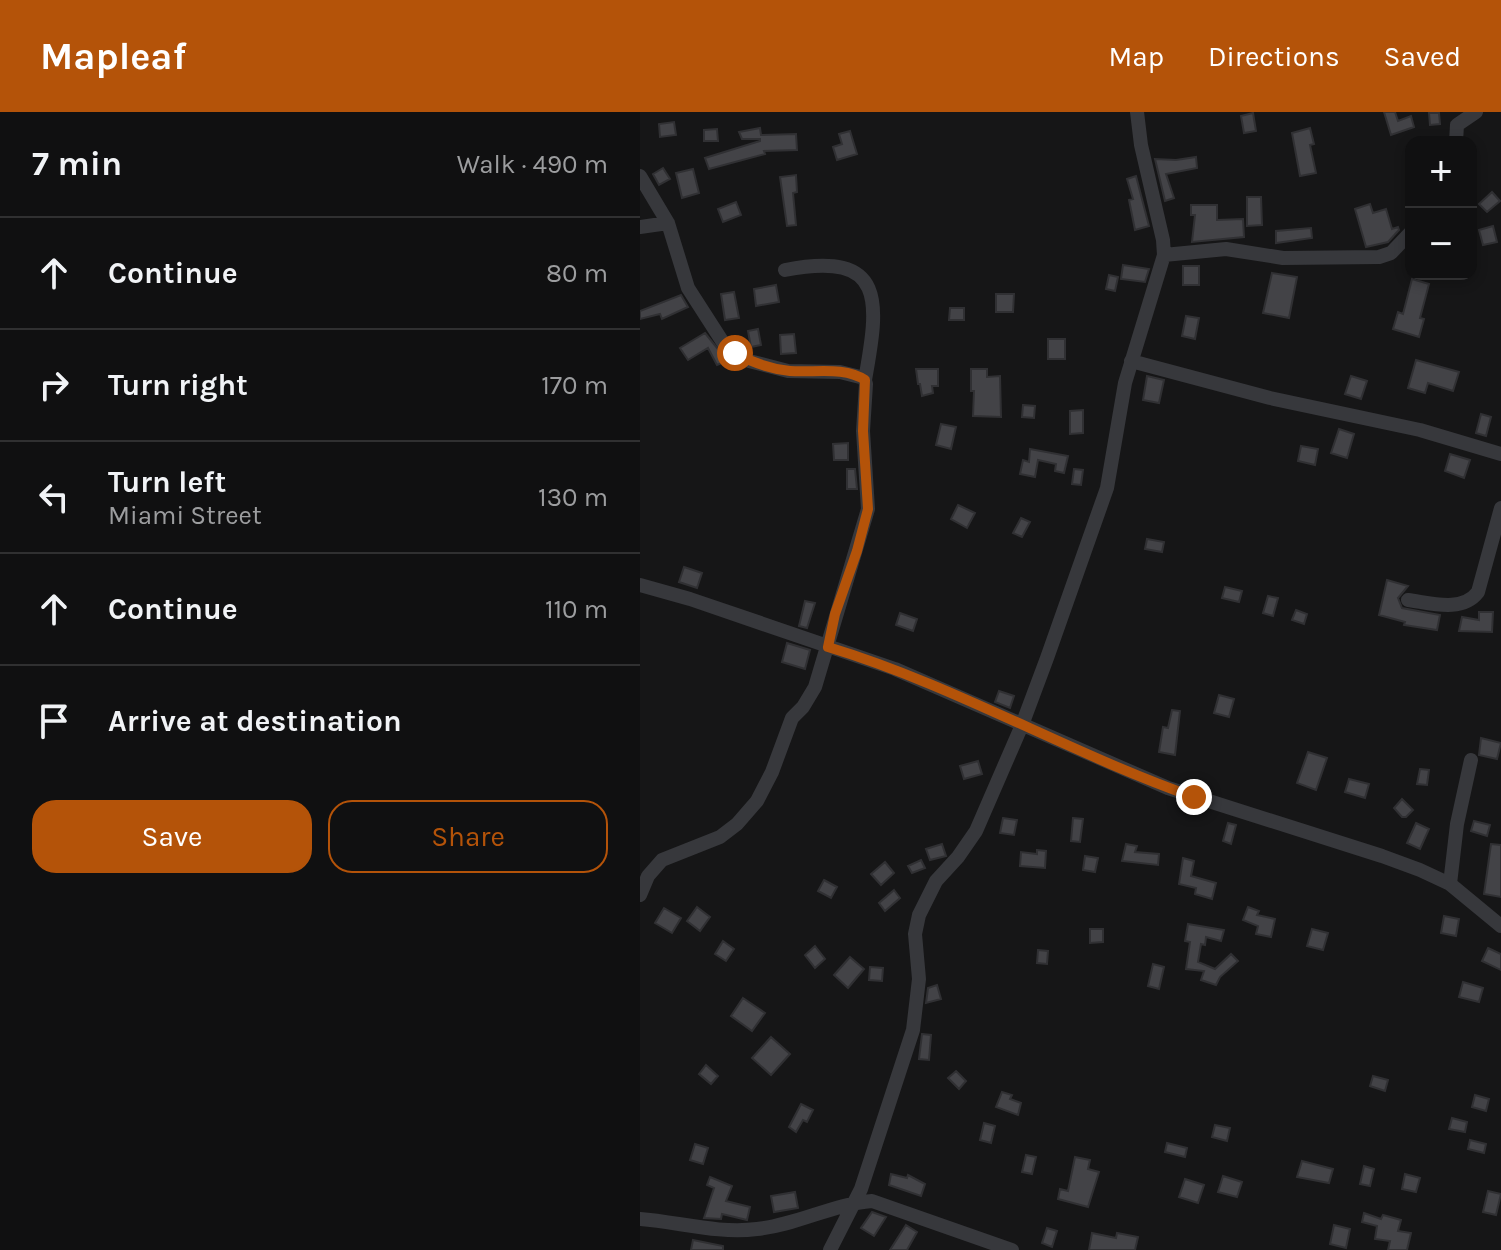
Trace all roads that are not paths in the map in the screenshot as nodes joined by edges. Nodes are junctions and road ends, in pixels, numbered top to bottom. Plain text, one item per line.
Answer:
1 (1137, 112) edge
2 (1476, 112) edge
3 (1456, 136) edge
4 (640, 176) edge
5 (668, 223) junction
6 (640, 227) edge
7 (1405, 238) edge
8 (1164, 255) junction
9 (785, 270) dead end
10 (1131, 361) junction
11 (865, 380) junction
12 (1501, 454) edge
13 (1501, 508) edge
14 (640, 585) edge
15 (1408, 600) dead end
16 (828, 647) junction
17 (1022, 725) junction
18 (1471, 760) dead end
19 (1450, 884) junction
20 (640, 895) edge
21 (1501, 926) edge
22 (854, 1202) junction
23 (640, 1219) edge
24 (830, 1250) edge
25 (1012, 1250) edge

1 - 8 street
2 - 3 street
4 - 5 street
5 - 6 street
5 - 11 street
7 - 8 street
8 - 10 street
9 - 11 street
10 - 12 street
10 - 17 street
11 - 16 street
13 - 15 street
14 - 16 street
16 - 17 street
16 - 20 street
17 - 19 street
17 - 22 street
18 - 19 street
19 - 21 street
22 - 23 street
22 - 24 street
22 - 25 street

